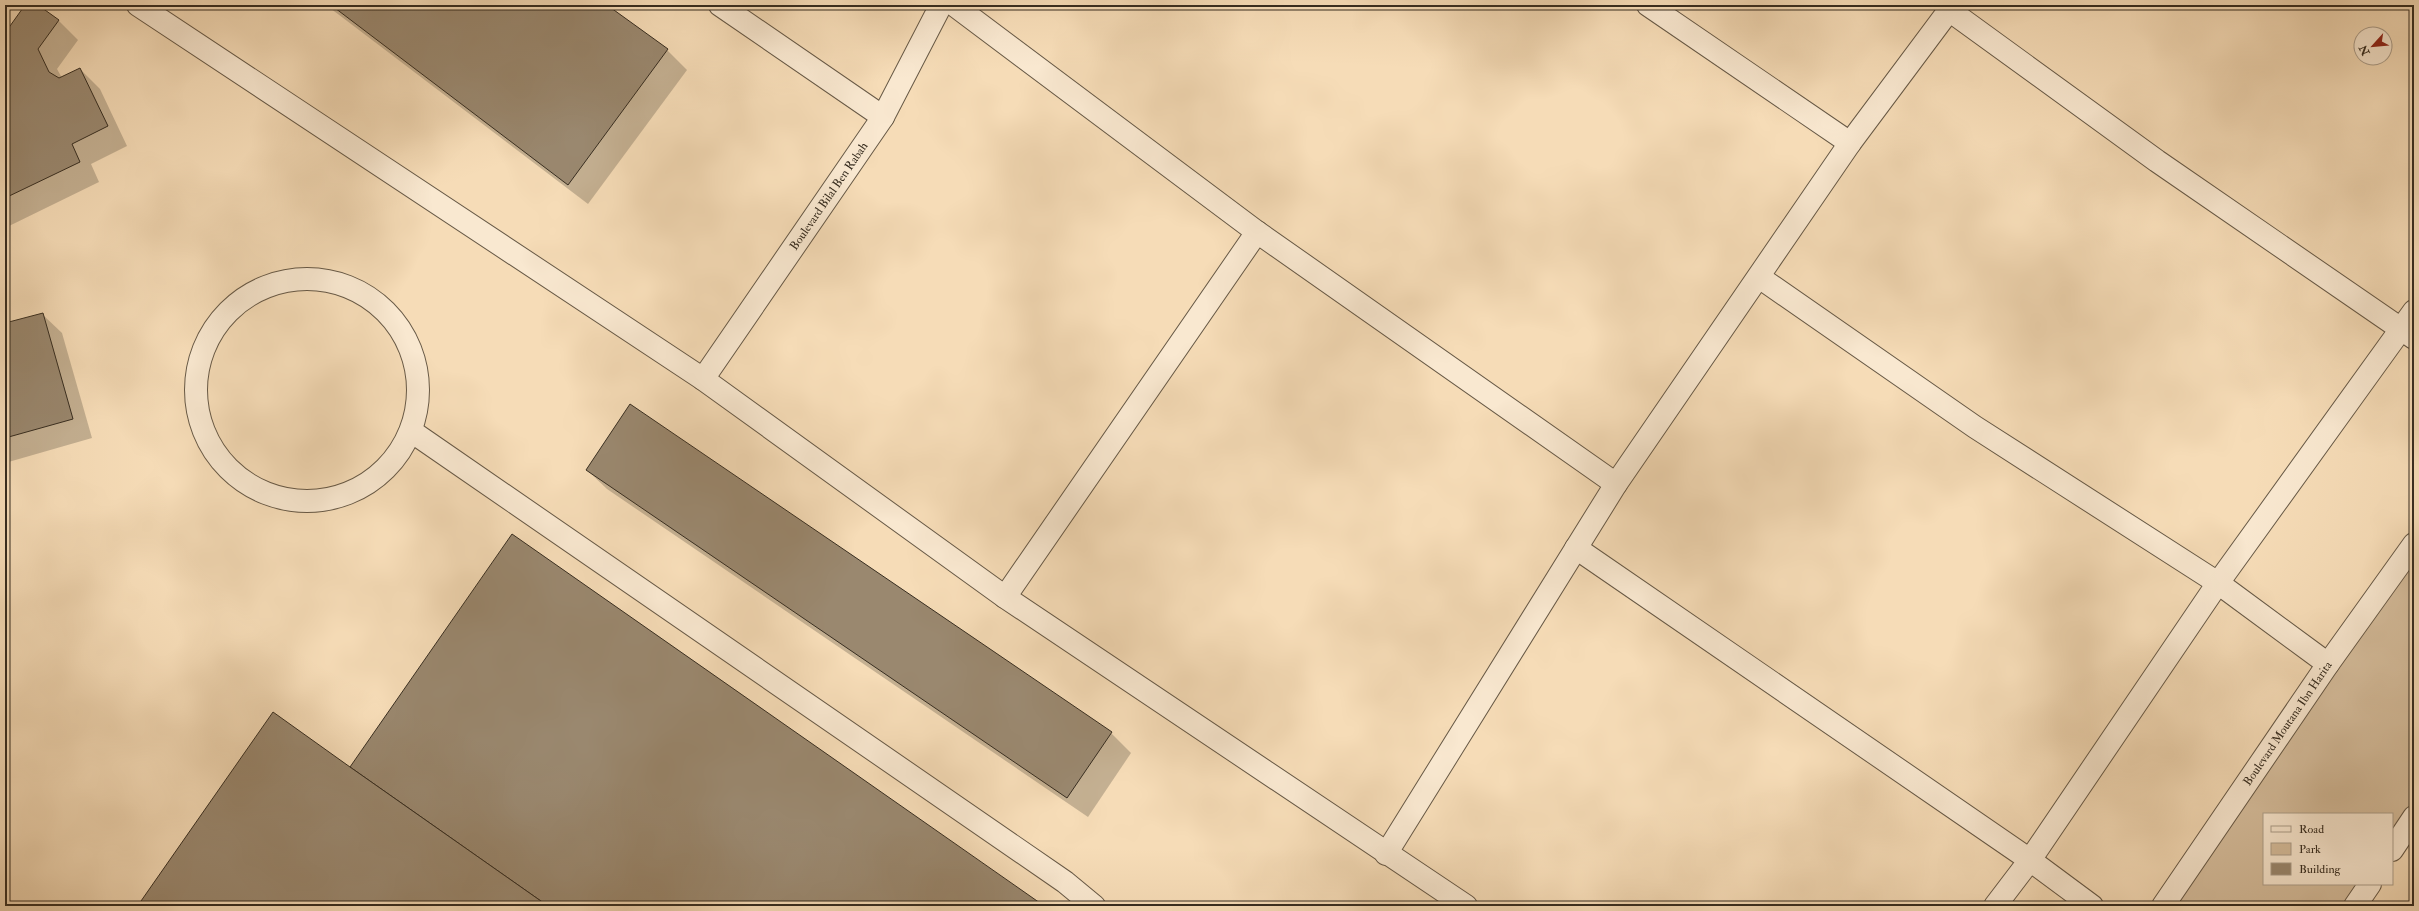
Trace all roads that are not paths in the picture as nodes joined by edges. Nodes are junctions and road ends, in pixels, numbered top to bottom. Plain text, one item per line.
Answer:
1 (138, 5) edge
2 (720, 5) edge
3 (941, 5) edge
4 (954, 5) edge
5 (1648, 5) edge
6 (1951, 8) edge
7 (883, 117) junction
8 (1850, 143) junction
9 (1258, 232) junction
10 (1759, 277) junction
11 (2414, 311) edge
12 (2408, 334) edge
13 (703, 379) junction
14 (411, 431) junction
15 (1616, 484) junction
16 (2414, 544) edge
17 (1576, 548) junction
18 (2218, 583) junction
19 (1005, 597) junction
20 (2328, 664) junction
21 (2414, 817) edge
22 (2393, 848) edge
23 (1386, 854) junction
24 (2030, 860) junction
25 (2369, 885) edge
26 (1094, 906) edge
27 (1466, 906) edge
28 (1995, 906) edge
29 (2092, 906) edge
30 (2163, 906) edge
31 (2355, 906) edge

1 - 13 street
2 - 7 street
3 - 7 street, Boulevard Bilal Ben Rabah
4 - 9 street
5 - 8 street
6 - 8 street
6 - 12 street
7 - 13 street, Boulevard Bilal Ben Rabah
8 - 10 street
9 - 15 street
9 - 19 street
10 - 15 street
10 - 18 street
11 - 12 street
12 - 18 street
13 - 19 street
14 - 14 street
14 - 26 street
15 - 17 street
16 - 20 street, Boulevard Moutana Ibn Harita
17 - 23 street
17 - 24 street
18 - 20 street
18 - 24 street
19 - 23 street
20 - 30 street, Boulevard Moutana Ibn Harita
21 - 22 street
23 - 27 street
24 - 28 street
24 - 29 street
25 - 31 street

